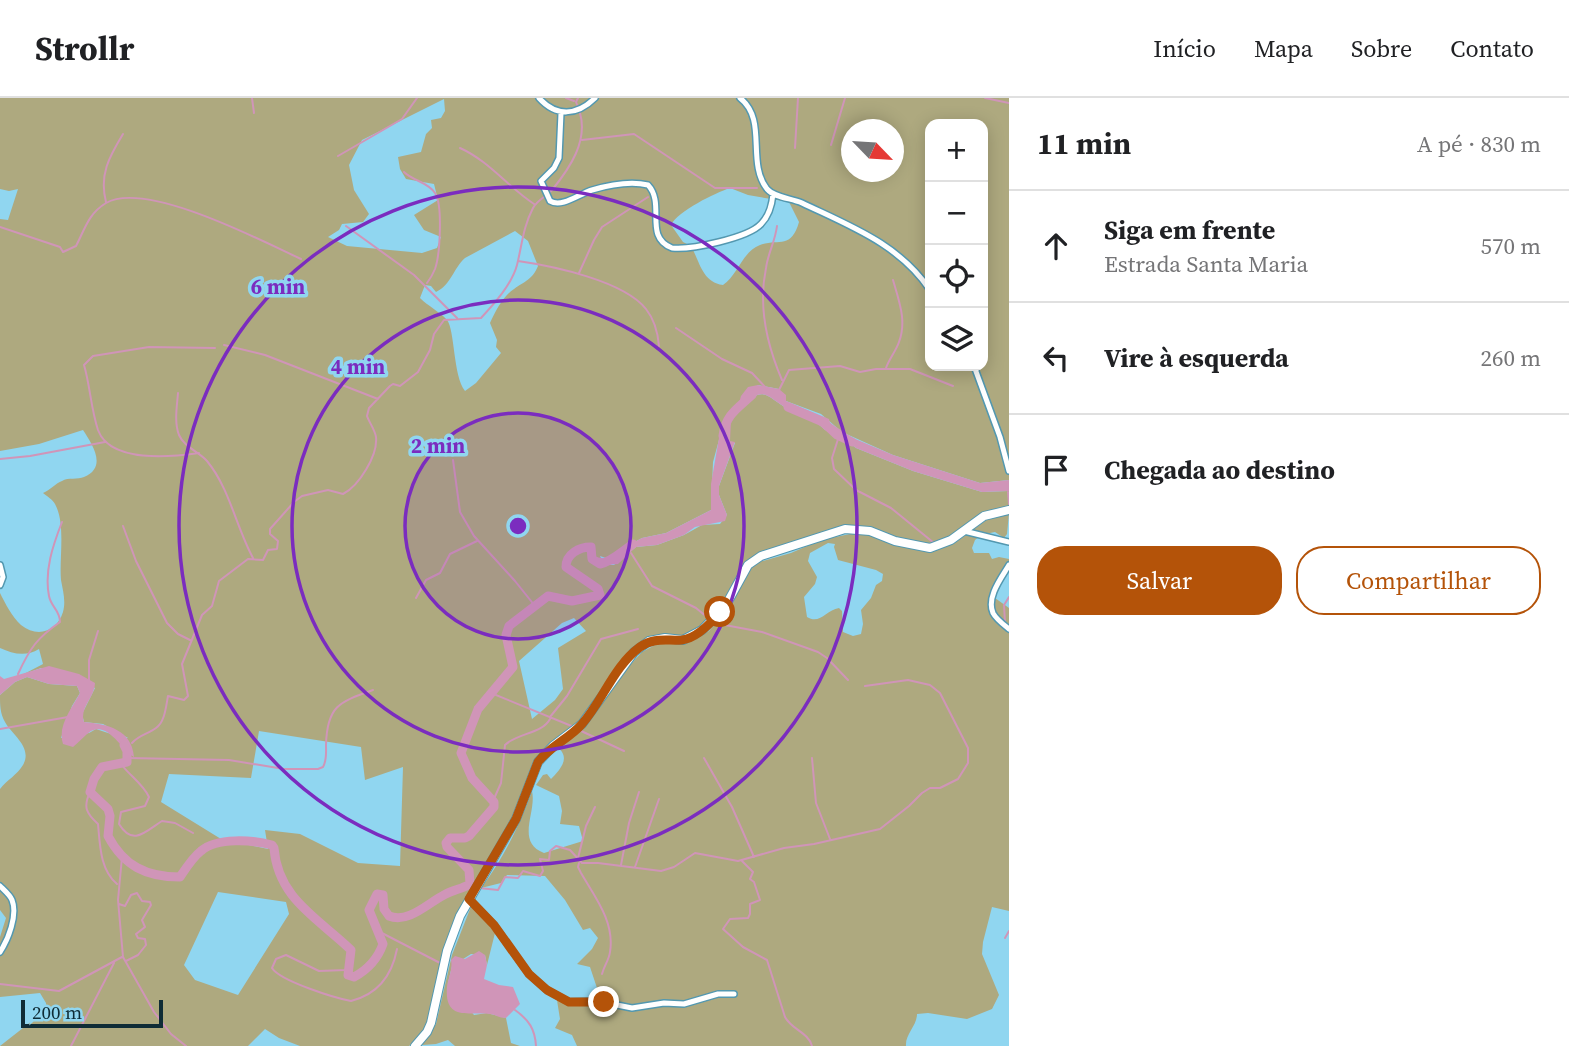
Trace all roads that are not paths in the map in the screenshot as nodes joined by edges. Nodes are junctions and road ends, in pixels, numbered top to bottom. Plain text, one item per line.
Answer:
1 (539, 98) edge
2 (595, 98) edge
3 (740, 98) edge
4 (561, 113) junction
5 (773, 194) junction
6 (925, 282) edge
7 (976, 371) edge
8 (1009, 471) edge
9 (1009, 510) edge
10 (964, 531) junction
11 (1009, 542) edge
12 (0, 565) edge
13 (1009, 565) edge
14 (0, 585) edge
15 (1009, 629) edge
16 (0, 887) edge
17 (469, 899) junction
18 (0, 952) edge
19 (734, 994) dead end
20 (415, 1046) edge

1 - 4 street
2 - 4 street
3 - 5 street
4 - 5 street
5 - 6 street
7 - 8 street
9 - 10 street
10 - 11 street
10 - 17 street
12 - 14 street
13 - 15 street
16 - 18 street
17 - 19 street
17 - 20 street

